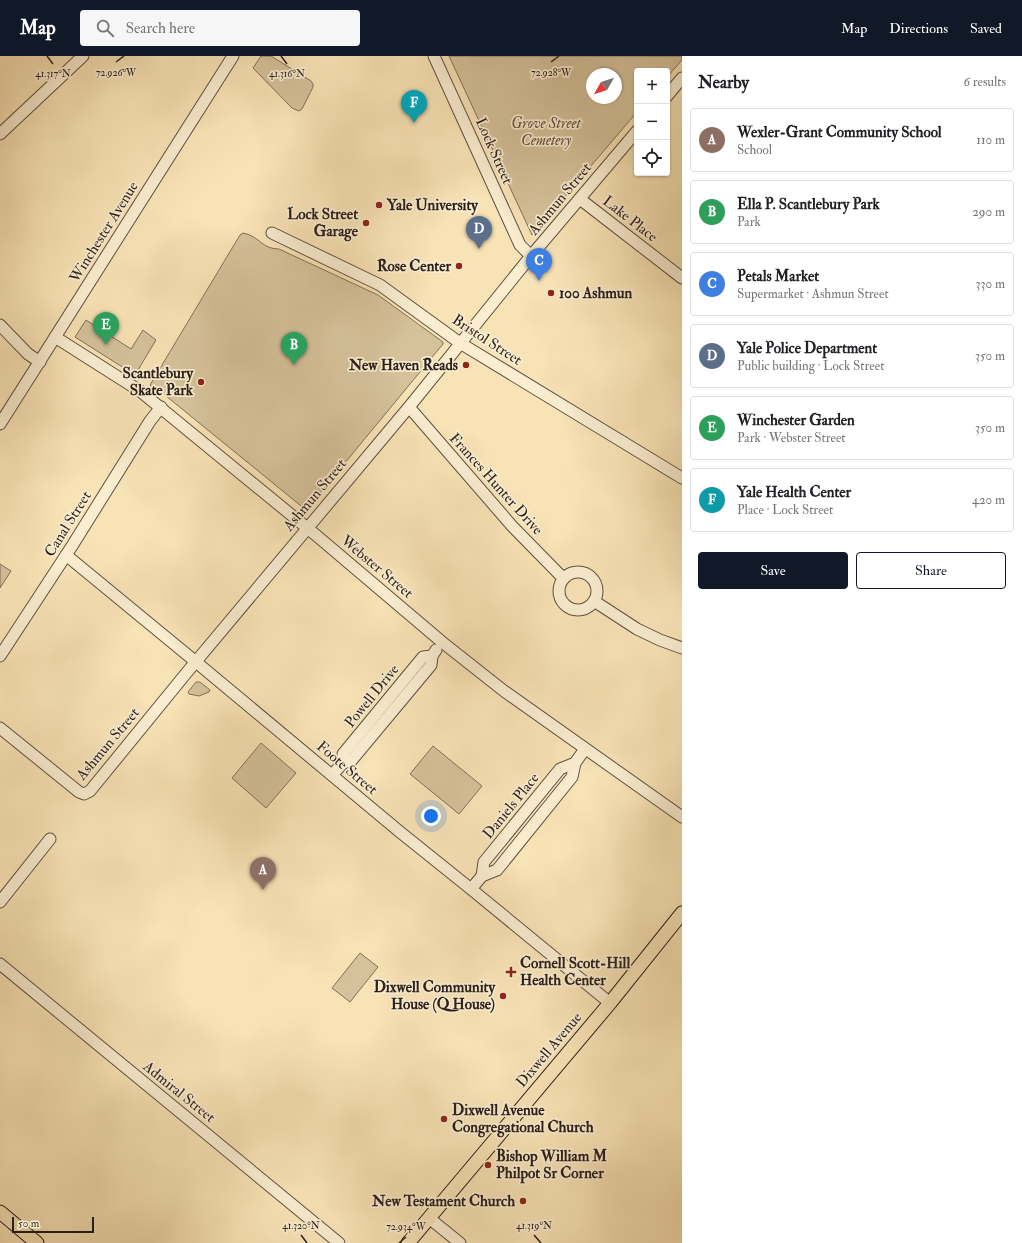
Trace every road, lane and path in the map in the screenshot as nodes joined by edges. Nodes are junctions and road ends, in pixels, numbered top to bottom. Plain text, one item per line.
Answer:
1 (83, 56) edge
2 (233, 56) edge
3 (434, 56) edge
4 (682, 78) edge
5 (670, 92) edge
6 (0, 134) edge
7 (634, 135) edge
8 (580, 199) junction
9 (272, 233) dead end
10 (531, 256) junction
11 (682, 278) edge
12 (0, 325) edge
13 (55, 337) junction
14 (460, 343) junction
15 (40, 362) junction
16 (161, 407) junction
17 (409, 407) junction
18 (0, 424) edge
19 (682, 478) edge
20 (307, 528) junction
21 (66, 555) junction
22 (563, 578) junction
23 (594, 601) junction
24 (442, 642) junction
25 (682, 648) edge
26 (0, 656) edge
27 (196, 662) junction
28 (0, 728) edge
29 (585, 749) junction
30 (332, 775) junction
31 (682, 817) edge
32 (50, 839) dead end
33 (471, 889) junction
34 (0, 902) edge
35 (682, 913) edge
36 (0, 964) edge
37 (610, 1003) junction
38 (0, 1212) edge
39 (430, 1218) junction
40 (37, 1243) edge
41 (339, 1243) edge
42 (408, 1243) edge
43 (460, 1243) edge

1 - 6 street
2 - 13 street, Winchester Avenue
3 - 10 street, Lock Street
4 - 5 street
7 - 8 street, Ashmun Street
8 - 10 street, Ashmun Street
8 - 11 street, Lake Place
9 - 14 street, Bristol Street
10 - 14 street, Ashmun Street
12 - 15 street
13 - 15 street, Winchester Avenue
13 - 16 street, Webster Street
14 - 17 street, Ashmun Street
14 - 19 street, Bristol Street
15 - 18 street, Winchester Avenue
16 - 20 street, Webster Street
16 - 21 street, Canal Street
17 - 20 street, Ashmun Street
17 - 22 street, Frances Hunter Drive
20 - 24 street, Webster Street
20 - 27 street, Ashmun Street
21 - 26 street, Canal Street
21 - 27 street, Foote Street
22 - 23 street
22 - 23 street
23 - 25 street
24 - 29 street, Webster Street
24 - 30 street, Powell Drive
27 - 28 street, Ashmun Street
27 - 30 street, Foote Street
29 - 31 street, Webster Street
29 - 33 street, Daniels Place
30 - 33 street, Foote Street
32 - 34 street
33 - 37 street, Foote Street
35 - 37 main road, Dixwell Avenue
36 - 41 street, Admiral Street
37 - 39 main road, Dixwell Avenue
38 - 40 main road
39 - 42 main road, Dixwell Avenue
39 - 43 street

